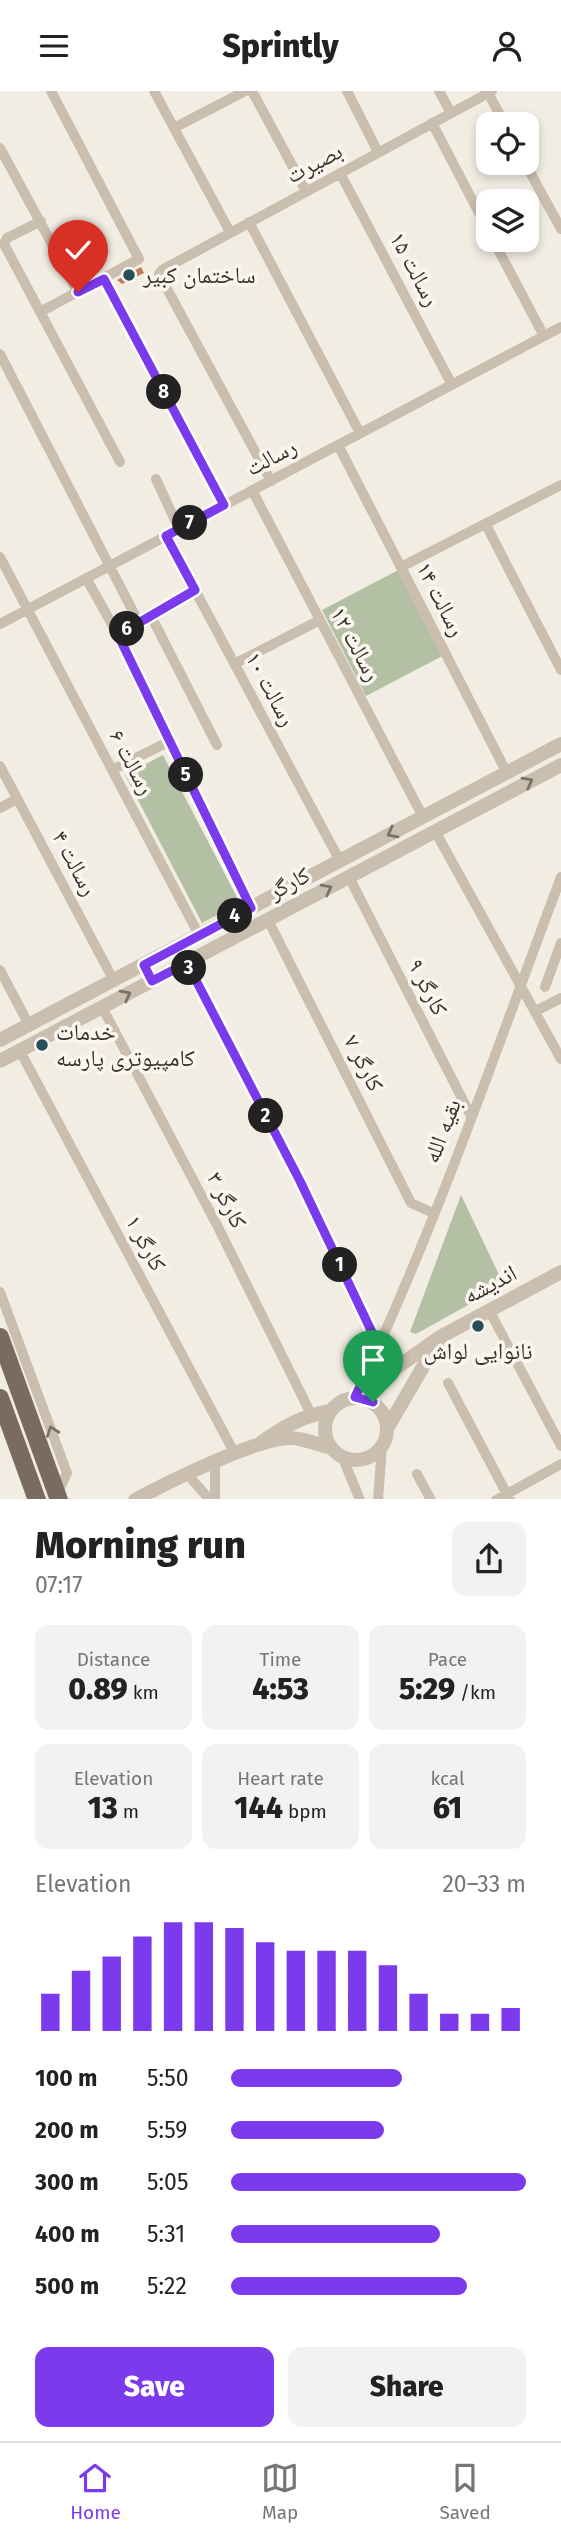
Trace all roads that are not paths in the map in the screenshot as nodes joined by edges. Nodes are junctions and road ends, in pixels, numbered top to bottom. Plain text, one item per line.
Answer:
1 (51, 91) edge
2 (154, 91) edge
3 (245, 91) edge
4 (252, 91) edge
5 (347, 91) edge
6 (439, 91) edge
7 (490, 92) edge
8 (499, 112) edge
9 (451, 113) junction
10 (432, 123) junction
11 (174, 128) junction
12 (0, 149) edge
13 (378, 152) junction
14 (340, 173) junction
15 (532, 175) edge
16 (306, 191) junction
17 (476, 207) edge
18 (41, 221) junction
19 (249, 222) junction
20 (561, 229) edge
21 (230, 232) junction
22 (500, 252) edge
23 (104, 279) junction
24 (78, 292) junction
25 (40, 312) junction
26 (561, 327) edge
27 (544, 336) junction
28 (0, 354) edge
29 (3, 369) edge
30 (452, 385) junction
31 (360, 433) junction
32 (338, 445) junction
33 (120, 462) dead end
34 (156, 479) dead end
35 (271, 481) junction
36 (561, 485) edge
37 (252, 491) junction
38 (224, 505) junction
39 (486, 525) junction
40 (179, 529) junction
41 (166, 536) junction
42 (0, 557) edge
43 (111, 565) junction
44 (401, 567) junction
45 (86, 578) junction
46 (195, 590) junction
47 (28, 609) junction
48 (151, 615) junction
49 (320, 620) junction
50 (139, 622) junction
51 (0, 624) edge
52 (118, 635) junction
53 (234, 664) junction
54 (561, 670) edge
55 (170, 741) junction
56 (561, 744) edge
57 (217, 745) dead end
58 (561, 765) edge
59 (0, 766) edge
60 (113, 770) junction
61 (507, 773) junction
62 (17, 799) junction
63 (0, 808) edge
64 (423, 817) junction
65 (435, 831) junction
66 (340, 861) junction
67 (349, 877) junction
68 (561, 877) edge
69 (251, 908) junction
70 (268, 920) junction
71 (199, 935) junction
72 (561, 947) edge
73 (187, 963) junction
74 (144, 965) junction
75 (0, 971) edge
76 (114, 981) junction
77 (152, 981) junction
78 (521, 984) junction
79 (545, 987) dead end
80 (561, 998) edge
81 (102, 1007) junction
82 (536, 1011) junction
83 (29, 1025) junction
84 (0, 1040) edge
85 (20, 1051) junction
86 (561, 1059) edge
87 (0, 1061) edge
88 (471, 1116) junction
89 (433, 1213) junction
90 (561, 1272) edge
91 (0, 1292) edge
92 (489, 1310) junction
93 (0, 1337) edge
94 (440, 1337) junction
95 (379, 1347) junction
96 (448, 1383) dead end
97 (355, 1397) junction
98 (0, 1398) edge
99 (330, 1412) junction
100 (311, 1414) junction
101 (388, 1427) junction
102 (258, 1445) junction
103 (382, 1446) junction
104 (561, 1446) edge
105 (337, 1452) junction
106 (235, 1454) junction
107 (215, 1463) junction
108 (561, 1464) edge
109 (187, 1474) junction
110 (417, 1474) dead end
111 (58, 1497) edge
112 (508, 1497) edge
113 (37, 1499) edge
114 (137, 1499) edge
115 (211, 1499) edge
116 (212, 1499) edge
117 (360, 1499) edge
118 (379, 1499) edge
119 (430, 1499) edge

1 - 23 street
2 - 11 street
3 - 11 street
4 - 16 street
5 - 13 street
6 - 9 street
7 - 8 street
7 - 9 street, بصیرت
9 - 10 street, بصیرت
10 - 13 street, بصیرت
10 - 17 street
11 - 21 street
12 - 18 street
13 - 14 street, بصیرت
14 - 16 street, بصیرت
14 - 30 street, رسالت ۱۵
15 - 20 street
16 - 19 street, بصیرت
18 - 24 street
18 - 25 street
19 - 21 street, بصیرت
19 - 31 street
21 - 35 street, بصیرت
22 - 27 street
23 - 24 street
23 - 38 street
24 - 25 street
25 - 33 street
26 - 27 street, رسالت
27 - 30 street, رسالت
28 - 29 street
29 - 43 street
30 - 31 street, رسالت
31 - 32 street, رسالت
32 - 35 street, رسالت
32 - 44 street, رسالت ۱۴
34 - 40 street
35 - 37 street, رسالت
36 - 39 street
37 - 38 street, رسالت
37 - 49 street, رسالت ۱۲
38 - 40 street, رسالت
39 - 44 street
39 - 54 street
40 - 41 street, رسالت
41 - 43 street, رسالت
41 - 46 street, رسالت ۱۰
42 - 47 street, رسالت ۶
43 - 45 street, رسالت
43 - 50 street
44 - 61 street, رسالت ۱۴
45 - 47 street, رسالت
45 - 52 street
46 - 48 street
46 - 53 street, رسالت ۱۰
47 - 51 street, رسالت
47 - 60 street, رسالت ۶
48 - 50 street
48 - 57 street
49 - 53 street
49 - 64 street, رسالت ۱۲
50 - 52 street
52 - 55 street
53 - 66 street, رسالت ۱۰
55 - 60 street
55 - 69 street
56 - 61 street, کارگر
65 -> 58 street, کارگر
59 - 62 street, رسالت ۴
60 - 71 street, رسالت ۶
61 - 64 street, کارگر
62 - 63 street
62 - 76 street, رسالت ۴
64 -> 66 street, کارگر
65 - 67 street, کارگر
65 - 78 street
66 - 69 street, کارگر
70 -> 67 street, کارگر
67 - 88 street, کارگر ۹
68 - 78 street, بقیه الله
69 - 71 street, کارگر
70 - 73 street, کارگر
70 - 89 street, کارگر ۷
71 - 74 street, کارگر
72 - 79 street
73 - 77 street, کارگر
73 - 95 street
74 - 76 street, کارگر
74 - 77 street
75 - 83 street
76 - 83 street, کارگر
81 -> 77 street, کارگر
78 - 82 street
78 - 88 street, بقیه الله
80 - 82 street
81 - 85 street, کارگر
81 - 100 street, کارگر ۳
82 - 86 street
83 - 84 street, کارگر
85 - 87 street, کارگر
85 - 106 street, کارگر ۱
88 - 89 street, بقیه الله
89 - 95 street, بقیه الله
90 - 92 street, اندیشه
111 -> 91 street
92 - 94 street, اندیشه
92 - 104 street
93 - 111 main road
94 - 97 street, اندیشه
94 - 101 street
95 - 97 street, بقیه الله
96 - 112 street
97 - 99 street, اندیشه
97 - 101 street
98 - 113 main road
99 - 100 street, اندیشه
99 - 105 street
100 - 102 street, اندیشه
101 - 103 street
102 - 105 street, اندیشه
102 - 106 street, اندیشه
103 - 105 street, اندیشه
103 - 118 street
105 - 117 street
106 - 107 street, اندیشه
107 - 109 street, اندیشه
107 - 116 street
108 - 112 street
109 - 114 street, اندیشه
109 - 115 street
110 - 119 street

